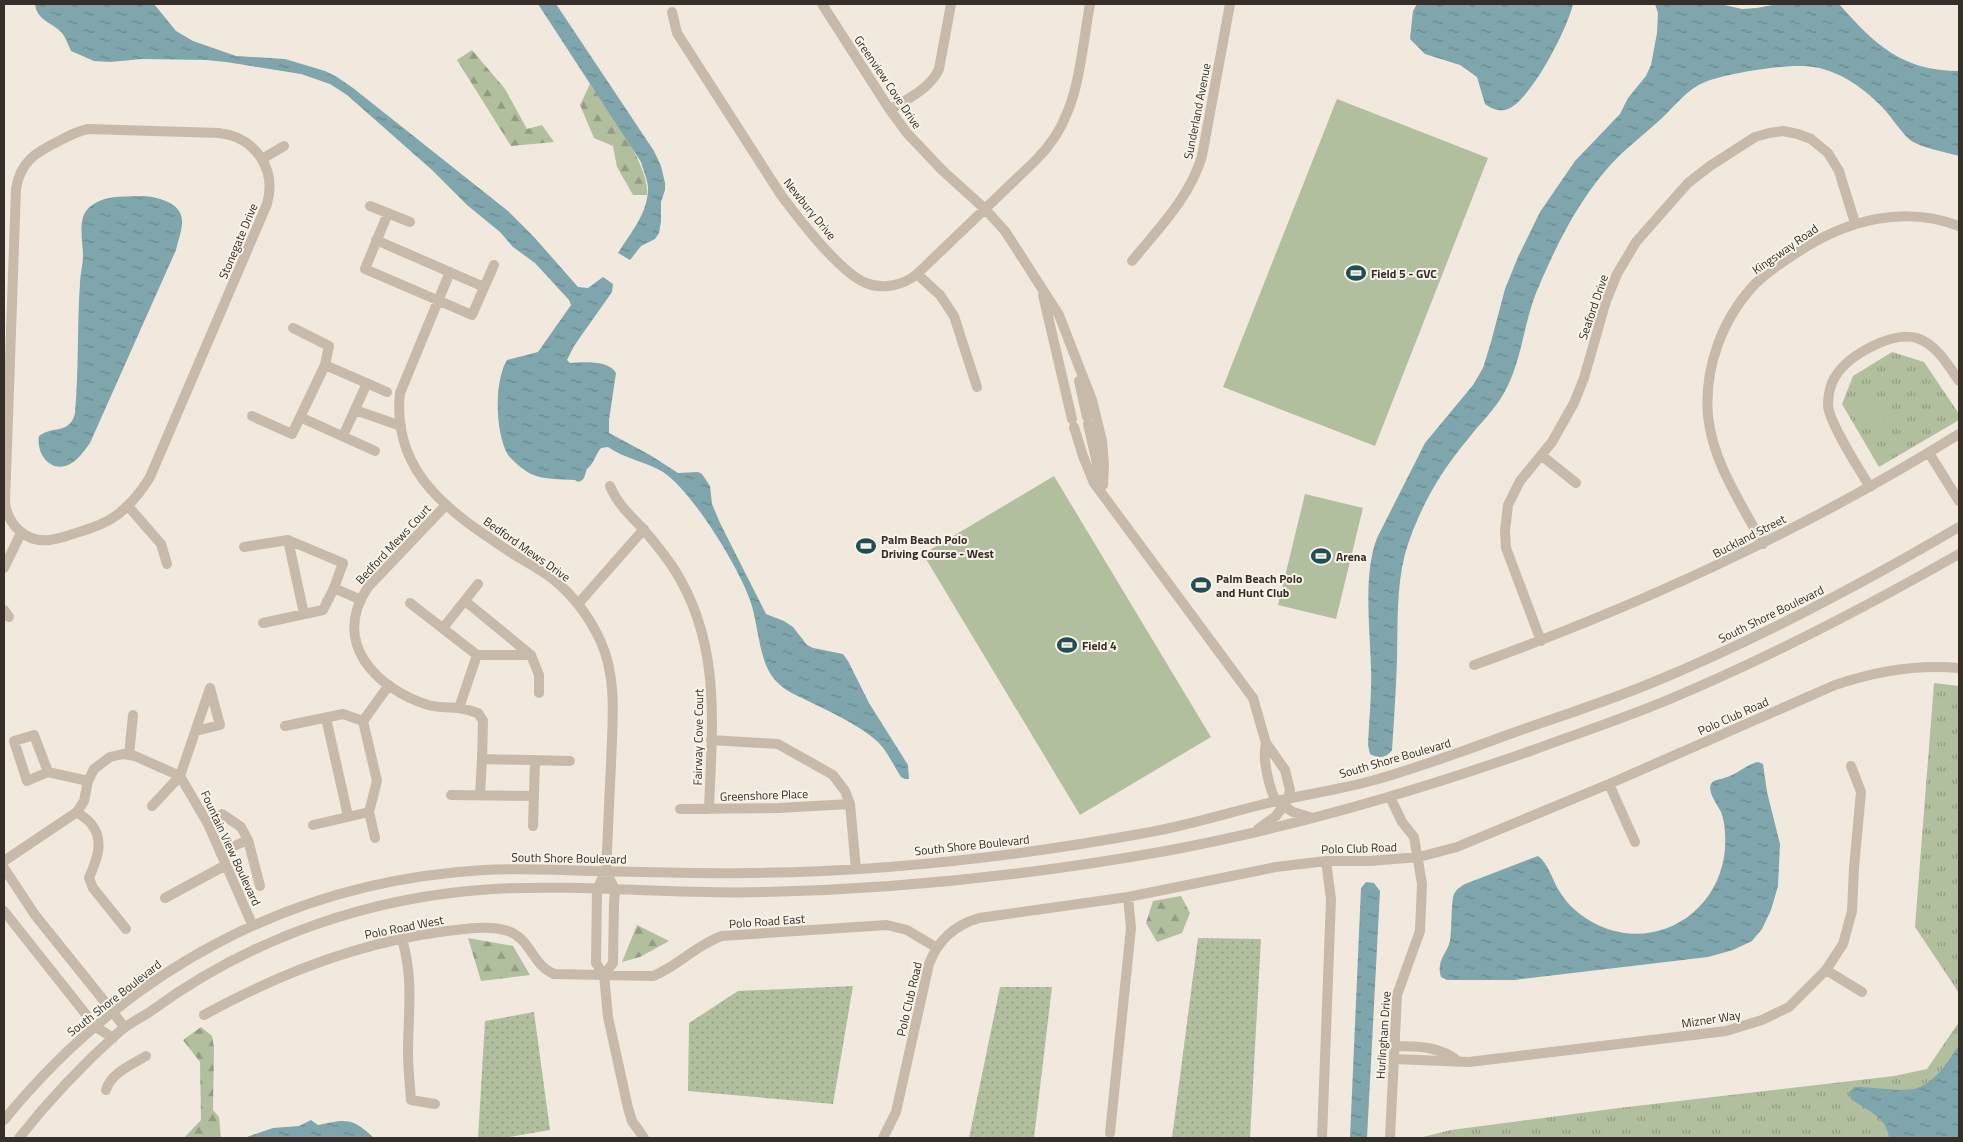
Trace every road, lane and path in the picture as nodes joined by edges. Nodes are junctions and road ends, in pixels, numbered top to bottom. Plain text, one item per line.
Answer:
1 (822, 4) edge
2 (950, 4) edge
3 (1090, 4) edge
4 (1230, 4) edge
5 (672, 12) dead end
6 (890, 110) junction
7 (284, 146) dead end
8 (262, 159) junction
9 (370, 206) dead end
10 (985, 209) junction
11 (388, 213) junction
12 (410, 222) dead end
13 (1855, 223) junction
14 (1959, 226) edge
15 (376, 240) junction
16 (1132, 262) dead end
17 (494, 265) dead end
18 (450, 272) junction
19 (917, 274) junction
20 (484, 287) junction
21 (1042, 289) junction
22 (438, 300) junction
23 (293, 328) dead end
24 (1073, 349) junction
25 (324, 365) junction
26 (1959, 381) edge
27 (367, 383) junction
28 (977, 387) dead end
29 (387, 392) dead end
30 (355, 410) junction
31 (252, 416) dead end
32 (300, 417) junction
33 (401, 426) junction
34 (6, 430) edge
35 (1959, 434) edge
36 (343, 436) junction
37 (5, 445) edge
38 (375, 451) dead end
39 (1929, 453) junction
40 (1541, 455) junction
41 (1576, 483) dead end
42 (610, 486) dead end
43 (1103, 486) junction
44 (1870, 487) junction
45 (1108, 500) junction
46 (1959, 501) edge
47 (128, 506) junction
48 (446, 506) junction
49 (1959, 527) edge
50 (644, 529) junction
51 (21, 533) junction
52 (288, 540) junction
53 (1763, 544) junction
54 (244, 547) dead end
55 (1959, 554) edge
56 (167, 564) dead end
57 (4, 568) edge
58 (478, 584) dead end
59 (334, 588) junction
60 (361, 600) junction
61 (465, 601) junction
62 (410, 603) dead end
63 (578, 604) junction
64 (304, 614) junction
65 (263, 623) dead end
66 (443, 628) junction
67 (1541, 641) junction
68 (477, 655) junction
69 (531, 655) junction
70 (1474, 665) dead end
71 (1959, 668) edge
72 (389, 685) junction
73 (539, 694) dead end
74 (459, 708) junction
75 (133, 715) dead end
76 (326, 718) junction
77 (363, 721) junction
78 (285, 726) dead end
79 (196, 731) dead end
80 (711, 740) junction
81 (1266, 743) junction
82 (129, 755) junction
83 (482, 758) junction
84 (535, 760) junction
85 (570, 761) dead end
86 (1851, 766) dead end
87 (48, 772) dead end
88 (180, 776) junction
89 (88, 781) junction
90 (1609, 784) junction
91 (451, 795) dead end
92 (480, 795) junction
93 (534, 796) junction
94 (1390, 797) junction
95 (1282, 802) junction
96 (850, 804) junction
97 (152, 806) dead end
98 (680, 809) dead end
99 (709, 809) junction
100 (77, 812) junction
101 (369, 812) junction
102 (222, 814) dead end
103 (348, 816) junction
104 (1313, 818) junction
105 (313, 825) dead end
106 (533, 826) dead end
107 (1254, 832) junction
108 (375, 838) dead end
109 (248, 840) junction
110 (1635, 842) dead end
111 (220, 852) junction
112 (1419, 858) junction
113 (4, 861) edge
114 (1326, 861) junction
115 (226, 866) junction
116 (4, 868) edge
117 (856, 869) junction
118 (606, 871) junction
119 (260, 886) dead end
120 (597, 889) junction
121 (615, 890) junction
122 (1128, 896) junction
123 (165, 898) dead end
124 (4, 911) edge
125 (252, 924) junction
126 (126, 929) dead end
127 (402, 939) junction
128 (937, 948) junction
129 (1826, 970) junction
130 (604, 975) junction
131 (1862, 992) dead end
132 (113, 1012) junction
133 (204, 1015) dead end
134 (96, 1027) junction
135 (124, 1028) junction
136 (112, 1038) junction
137 (1394, 1046) junction
138 (146, 1056) dead end
139 (1394, 1059) junction
140 (1459, 1062) junction
141 (106, 1090) dead end
142 (435, 1104) dead end
143 (4, 1120) edge
144 (1110, 1133) dead end
145 (1389, 1137) edge
146 (19, 1138) edge
147 (644, 1138) edge
148 (883, 1138) edge
149 (1322, 1138) edge

1 - 6 street, Greenview Cove Drive
2 - 6 street
3 - 10 street
4 - 16 street, Sunderland Avenue
5 - 19 street, Newbury Drive
6 - 10 street, Greenview Cove Drive
7 - 8 street
8 - 34 street, Stonegate Drive
8 - 47 street, Stonegate Drive
9 - 11 street
10 - 19 street, Newbury Drive
10 - 21 street, Greenview Cove Drive
11 - 12 street
11 - 15 street
13 - 14 street, Kingsway Road
13 - 40 street, Seaford Drive
13 - 53 street, Kingsway Road
15 - 18 street
15 - 22 street
17 - 20 street
18 - 20 street
18 - 22 street, Bedford Mews Drive
19 - 28 street
20 - 22 street
21 - 24 street, Greenview Cove Drive
21 - 45 street, Greenview Cove Drive
22 - 33 street, Bedford Mews Drive
23 - 25 street
24 - 43 street, Greenview Cove Drive
24 - 43 street, Greenview Cove Drive
25 - 27 street
25 - 32 street
26 - 44 street
27 - 29 street
27 - 30 street
30 - 33 street
30 - 36 street
31 - 32 street
32 - 36 street
33 - 48 street, Bedford Mews Drive
34 - 37 street, Stonegate Drive
35 - 39 street, Buckland Street
36 - 38 street
37 - 51 street, Stonegate Drive
39 - 44 street, Buckland Street
39 - 46 street
40 - 41 street
40 - 67 street, Seaford Drive
42 - 50 street, Fairway Cove Court
43 - 45 street, Greenview Cove Drive
44 - 53 street, Buckland Street
45 - 81 street, Greenview Cove Drive
47 - 51 street, Stonegate Drive
47 - 56 street
48 - 60 street, Bedford Mews Court
48 - 63 street, Bedford Mews Drive
49 - 95 street, South Shore Boulevard
50 - 63 street
50 - 80 street, Fairway Cove Court
51 - 57 street
52 - 54 street
52 - 59 street
52 - 64 street
53 - 67 street, Buckland Street
55 - 94 street
58 - 61 street
59 - 60 street
59 - 64 street
60 - 72 street, Bedford Mews Court
61 - 66 street
61 - 69 street
62 - 66 street
63 - 118 street, Bedford Mews Drive
64 - 65 street
66 - 68 street
67 - 70 street, Buckland Street
68 - 69 street
68 - 74 street
69 - 73 street
71 - 90 street, Polo Club Road
72 - 74 street, Bedford Mews Court
72 - 77 street
74 - 83 street, Bedford Mews Court
75 - 82 street
76 - 77 street
76 - 78 street
76 - 103 street
77 - 101 street
79 - 88 street
80 - 96 street
80 - 99 street, Fairway Cove Court
81 - 95 street, Greenview Cove Drive
81 - 95 street, Greenview Cove Drive
82 - 88 street
82 - 89 street
83 - 84 street
83 - 92 street, Bedford Mews Court
84 - 85 street
84 - 93 street
86 - 129 street, Mizner Way
87 - 89 street
88 - 97 street
88 - 111 street, Fountain View Boulevard
89 - 100 street
90 - 110 street
90 - 112 street, Polo Club Road
91 - 92 street
92 - 93 street
93 - 106 street
94 - 104 street
94 - 112 street, Hurlingham Drive
95 - 104 street
95 - 107 street
95 - 117 street, South Shore Boulevard
96 - 99 street, Greenshore Place
96 - 117 street
98 - 99 street, Greenshore Place
100 - 113 street
100 - 126 street
101 - 103 street
101 - 108 street
102 - 109 street
103 - 105 street
104 - 107 street
107 - 121 street
109 - 111 street
109 - 119 street
111 - 115 street, Fountain View Boulevard
112 - 114 street, Polo Club Road
112 - 137 street, Hurlingham Drive
114 - 122 street, Polo Club Road
114 - 149 street
115 - 123 street
115 - 125 street, Fountain View Boulevard
116 - 132 street
117 - 118 street, South Shore Boulevard
118 - 120 street
118 - 121 street
118 - 125 street, South Shore Boulevard
120 - 121 street
120 - 130 street
120 - 135 street
121 - 130 street
122 - 128 street, Polo Club Road
122 - 144 street
124 - 134 street
125 - 132 street, South Shore Boulevard
127 - 130 street, Polo Road West
127 - 133 street, Polo Road West
127 - 142 street
128 - 130 street, Polo Road East
128 - 148 street, Polo Club Road
129 - 131 street
129 - 140 street, Mizner Way
130 - 147 street
132 - 134 street, South Shore Boulevard
132 - 135 street
134 - 136 street
134 - 143 street, South Shore Boulevard
135 - 136 street
136 - 146 street
137 - 139 street, Hurlingham Drive
137 - 140 street
138 - 141 street
139 - 140 street, Mizner Way
139 - 145 street, Hurlingham Drive

